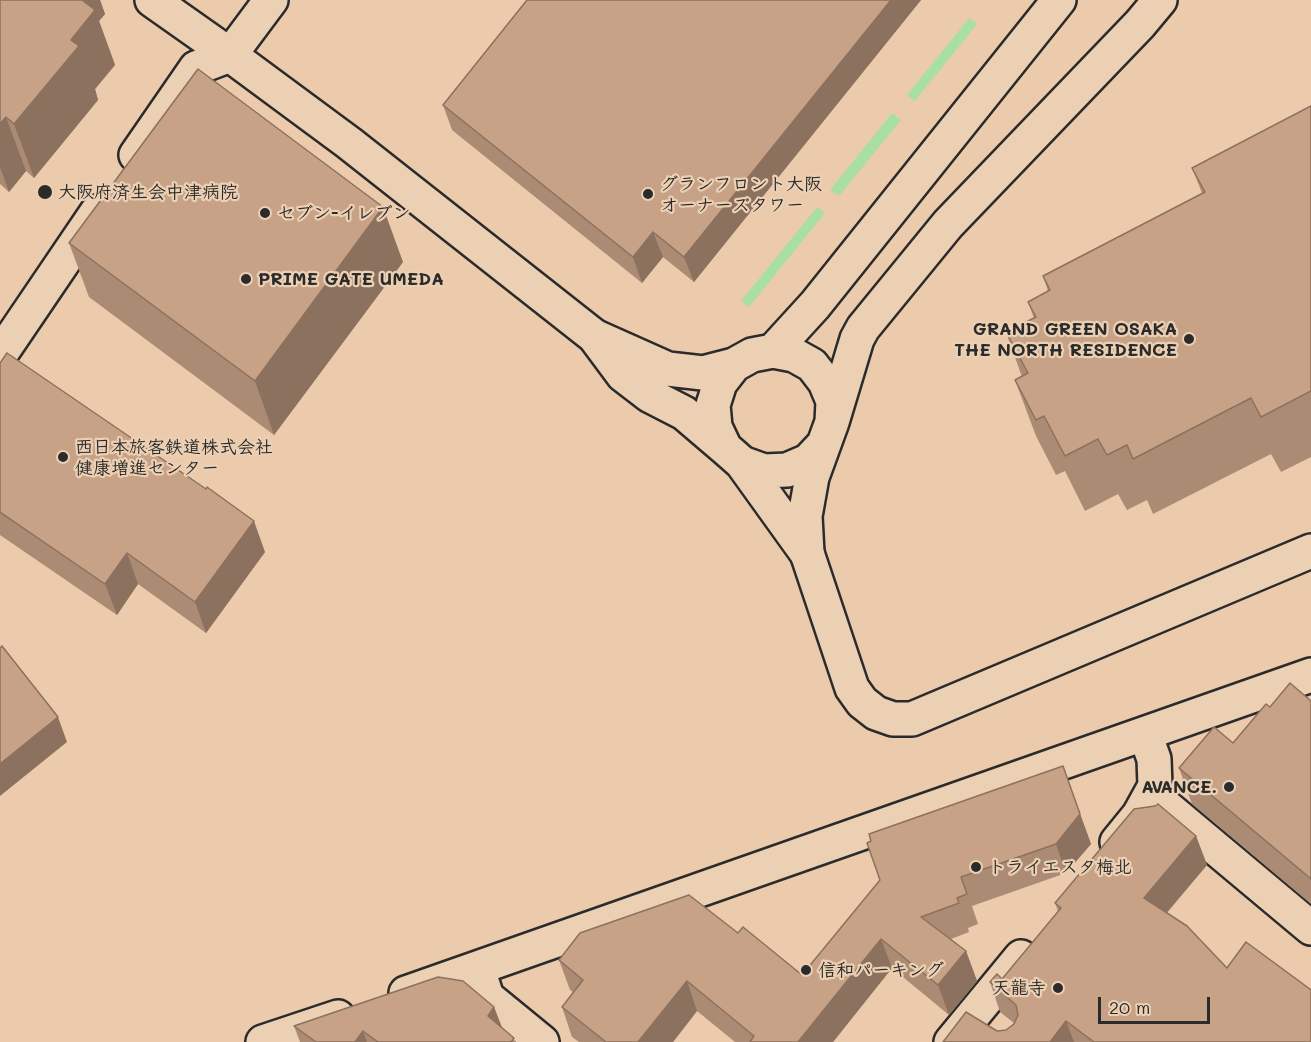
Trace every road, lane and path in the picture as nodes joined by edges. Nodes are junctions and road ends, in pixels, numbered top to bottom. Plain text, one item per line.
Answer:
1 (152, 0) edge
2 (271, 0) edge
3 (1059, 0) edge
4 (1160, 0) edge
5 (230, 55) junction
6 (594, 336) junction
7 (773, 351) junction
8 (0, 355) edge
9 (734, 365) junction
10 (828, 433) junction
11 (734, 455) junction
12 (1311, 552) edge
13 (807, 554) junction
14 (1311, 675) edge
15 (1145, 734) junction
16 (1152, 795) junction
17 (1101, 861) edge
18 (1311, 928) edge
19 (1041, 933) edge
20 (477, 969) junction
21 (973, 1015) junction
22 (1000, 1035) edge
23 (262, 1042) edge
24 (542, 1042) edge
25 (951, 1042) edge

1 - 5 street
2 - 5 street
3 - 7 street
4 - 10 street
5 - 6 street
5 - 8 street
6 - 9 street
6 - 11 street
7 - 9 street
7 - 10 street
9 - 11 street
10 - 11 street
10 - 13 street
11 - 13 street
12 - 13 street
14 - 15 street
15 - 16 street
15 - 20 street
16 - 17 street
16 - 18 street
19 - 21 street
20 - 23 street
20 - 24 street
21 - 22 street
21 - 25 street

